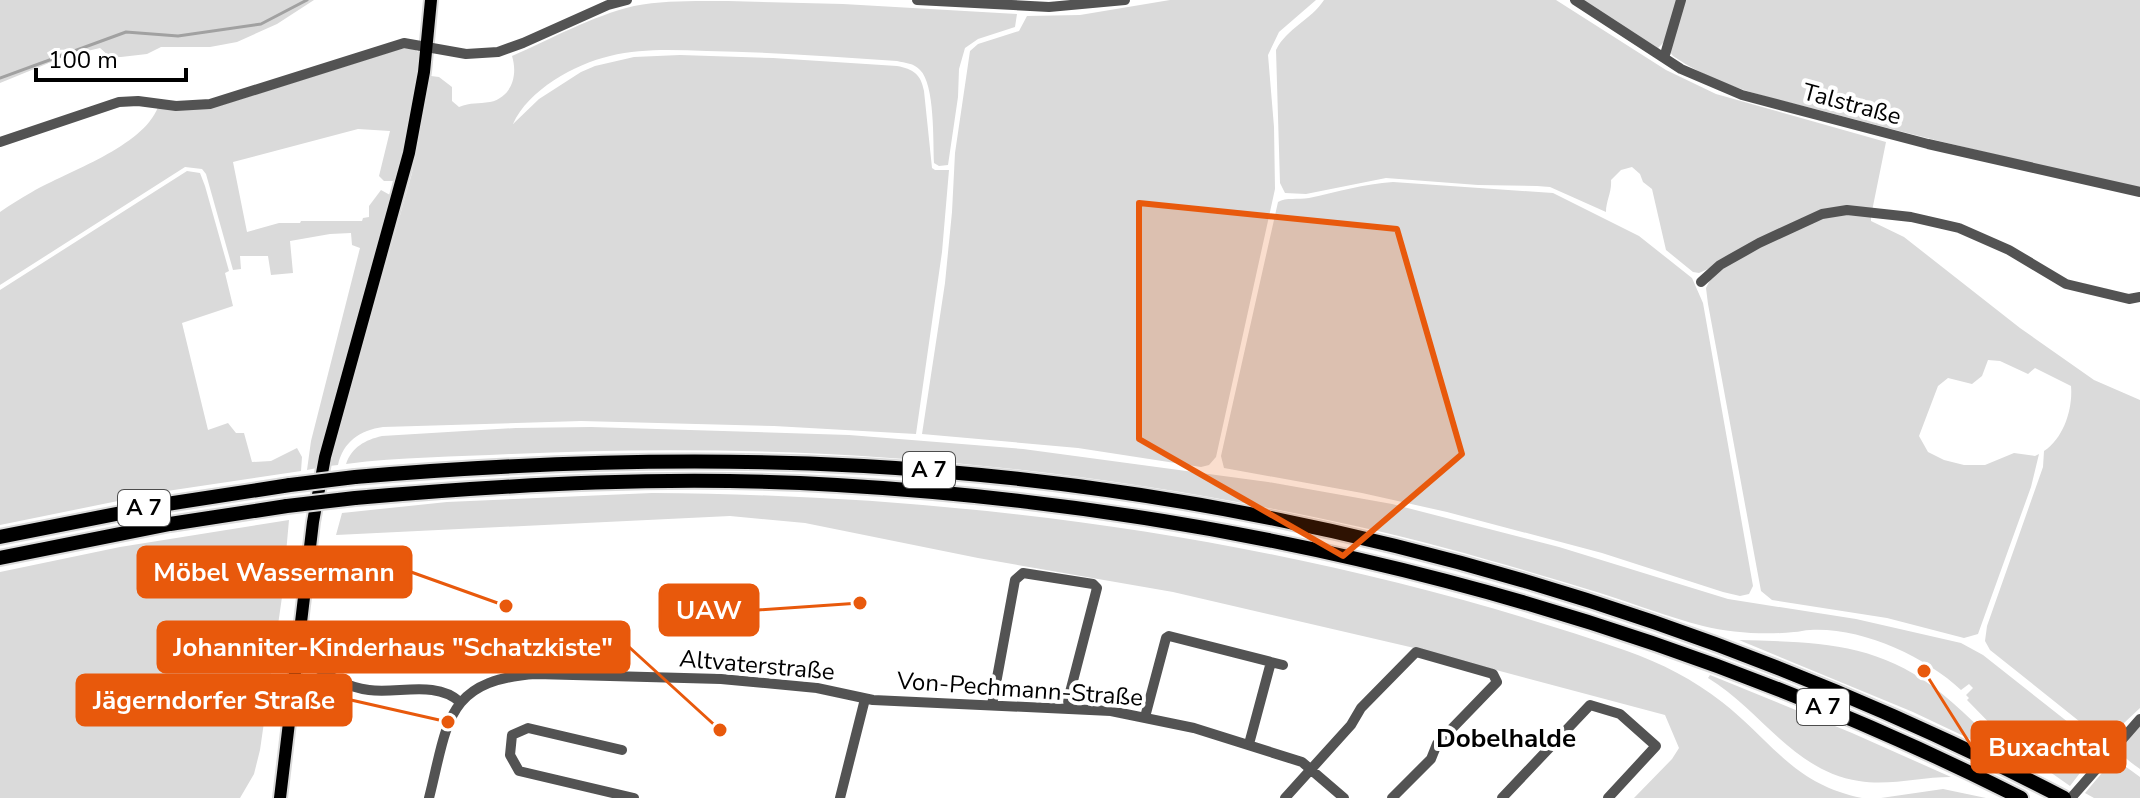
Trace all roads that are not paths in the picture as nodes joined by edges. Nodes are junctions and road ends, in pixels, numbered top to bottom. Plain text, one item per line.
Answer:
1 (431, 0) edge
2 (627, 0) edge
3 (917, 0) edge
4 (1125, 0) edge
5 (1575, 0) edge
6 (1681, 0) edge
7 (427, 46) junction
8 (1664, 58) junction
9 (0, 142) edge
10 (2140, 192) edge
11 (1701, 282) dead end
12 (2140, 297) edge
13 (0, 537) edge
14 (0, 558) edge
15 (1271, 662) junction
16 (312, 664) dead end
17 (1283, 665) dead end
18 (865, 699) junction
19 (460, 702) junction
20 (992, 705) junction
21 (1069, 708) junction
22 (1145, 717) junction
23 (2140, 719) edge
24 (1249, 744) junction
25 (622, 750) dead end
26 (1312, 768) junction
27 (606, 795) edge
28 (280, 798) edge
29 (429, 798) edge
30 (634, 798) edge
31 (840, 798) edge
32 (1285, 798) edge
33 (1344, 798) edge
34 (1392, 798) edge
35 (1502, 798) edge
36 (1608, 798) edge
37 (2021, 798) edge
38 (2064, 798) edge
39 (2071, 798) edge

1 - 7 main road
2 - 7 street
3 - 4 street
5 - 8 street, Talstraße
6 - 8 street
7 - 9 street
7 - 28 main road
8 - 10 street, Talstraße
11 - 12 street
13 - 38 highway, A 7, bridge
14 - 37 highway, A 7, bridge
15 - 17 street
15 - 22 street
15 - 24 street
16 - 19 street
18 - 19 street, Altvaterstraße
18 - 20 street, Von-Pechmann-Straße
18 - 31 street
19 - 29 street
20 - 21 street, Von-Pechmann-Straße
20 - 21 street
21 - 22 street, Von-Pechmann-Straße
22 - 24 street, Von-Pechmann-Straße
23 - 39 street
24 - 26 street, Von-Pechmann-Straße
25 - 27 street
26 - 32 street
26 - 33 street, Von-Pechmann-Straße
26 - 34 street
27 - 30 street
35 - 36 street

